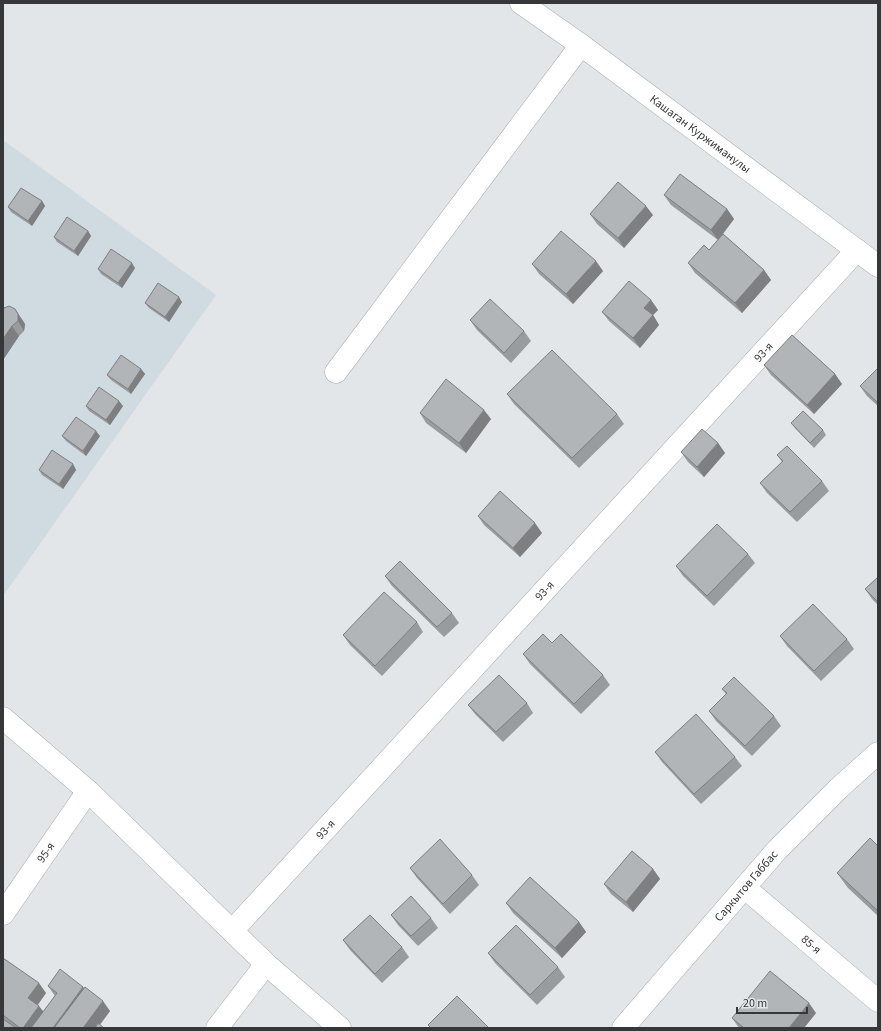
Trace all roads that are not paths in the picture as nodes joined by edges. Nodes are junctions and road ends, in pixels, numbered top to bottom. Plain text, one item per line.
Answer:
1 (521, 3) edge
2 (581, 45) junction
3 (857, 250) junction
4 (878, 266) edge
5 (336, 372) dead end
6 (3, 718) edge
7 (878, 753) edge
8 (88, 791) junction
9 (745, 888) junction
10 (3, 914) edge
11 (232, 931) junction
12 (266, 964) junction
13 (878, 1001) edge
14 (217, 1028) edge
15 (340, 1028) edge
16 (623, 1028) edge

1 - 2 street, Кашаган Куржиманулы
2 - 3 street, Кашаган Куржиманулы
2 - 5 street
3 - 4 street, Кашаган Куржиманулы
3 - 11 street, 93-я
6 - 8 street
7 - 9 street, Саркытов Габбас
8 - 10 street, 95-я
8 - 11 street
9 - 13 street, 85-я
9 - 16 street, Саркытов Габбас
11 - 12 street
12 - 14 street
12 - 15 street

